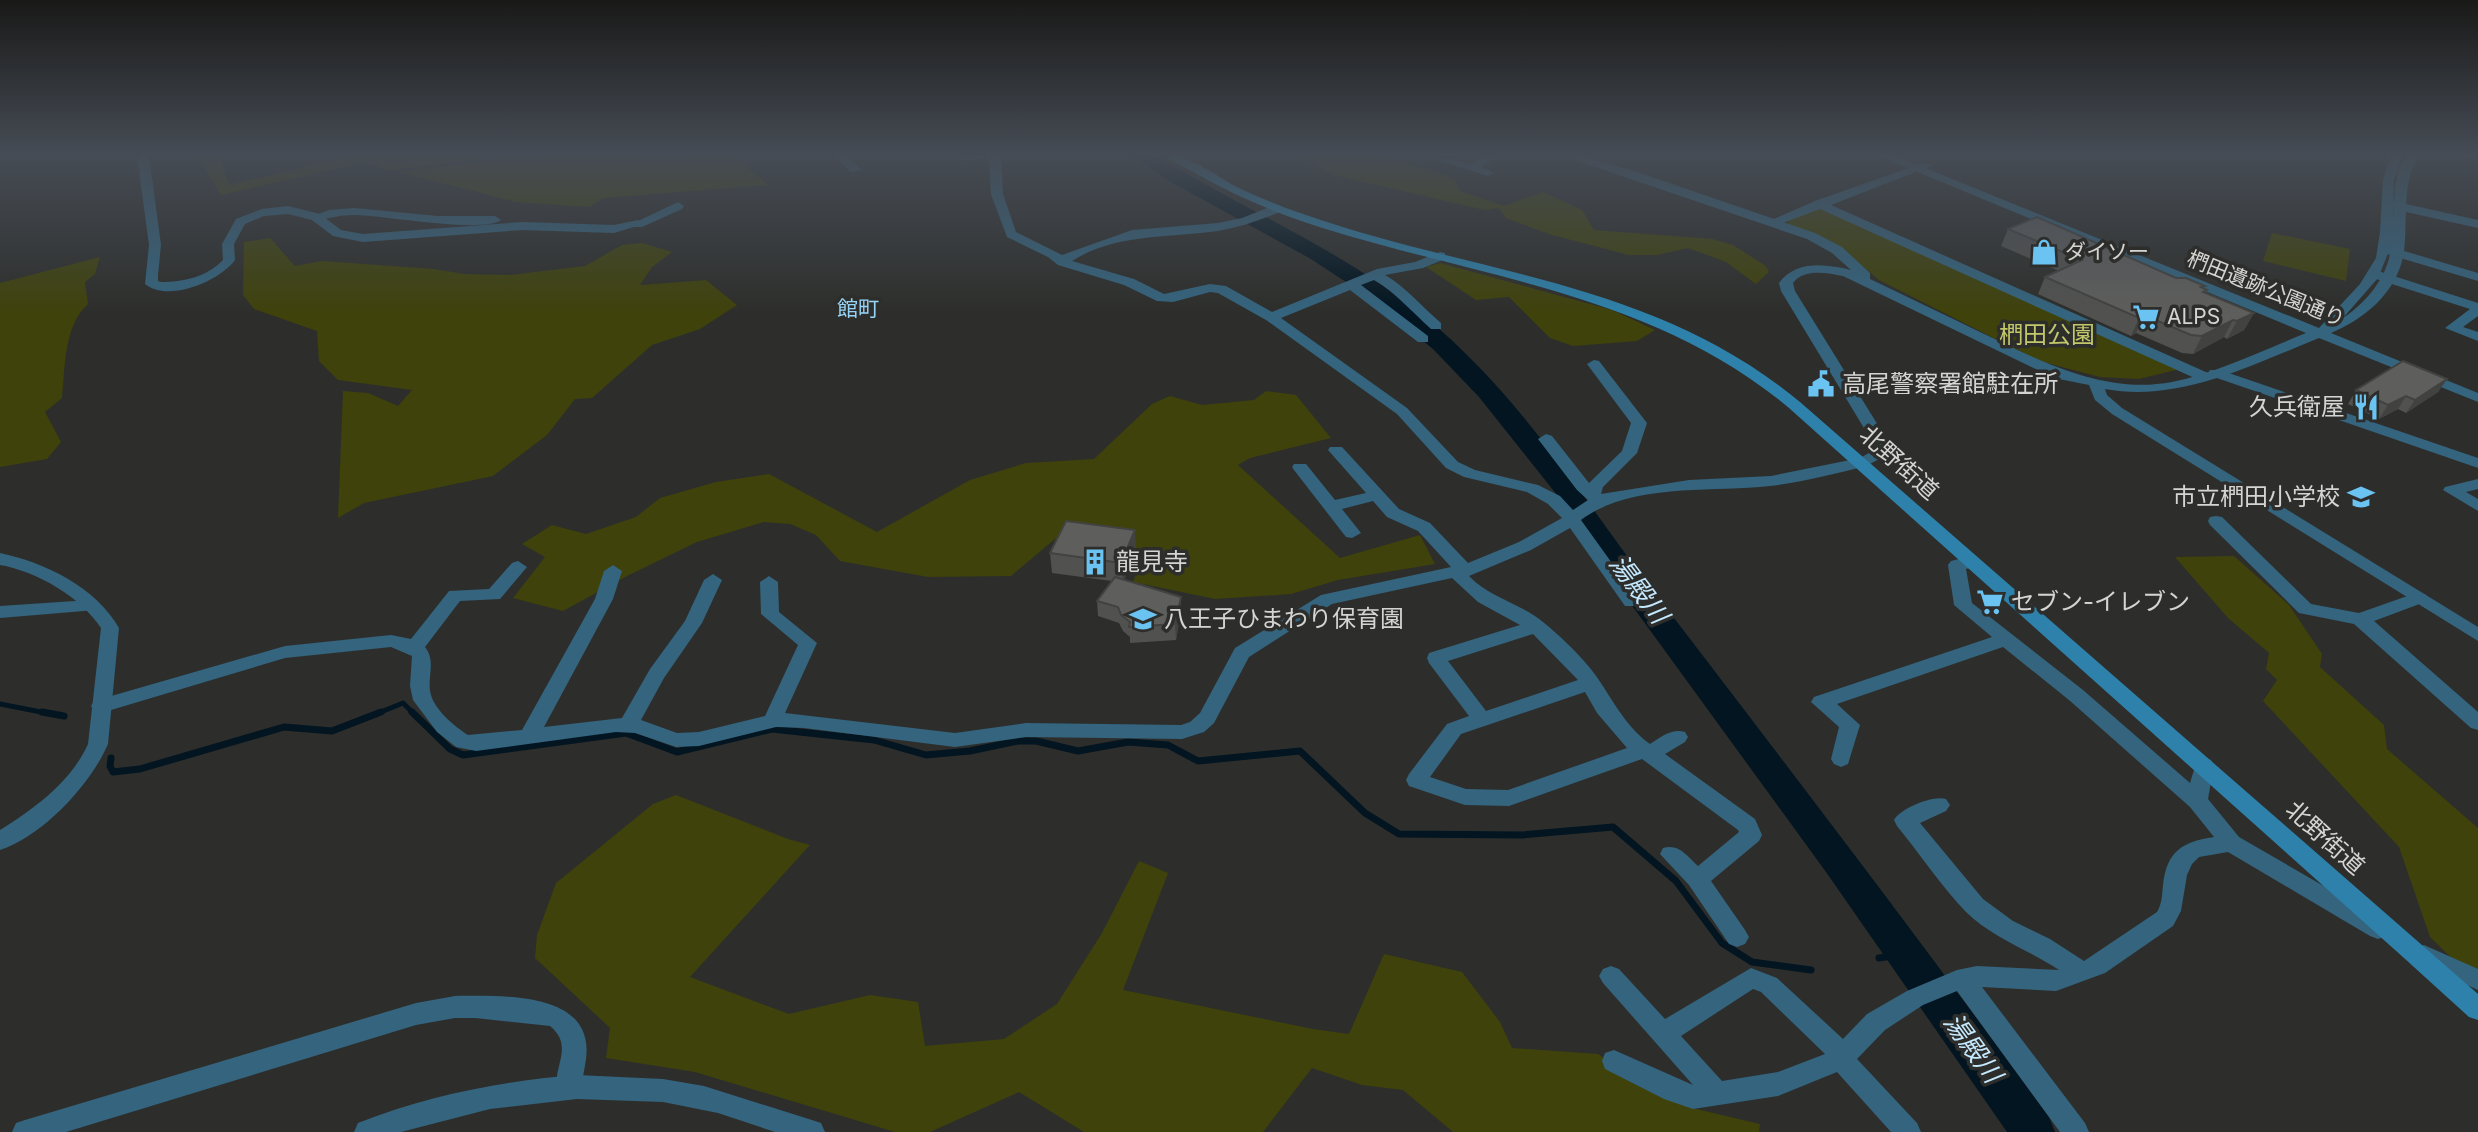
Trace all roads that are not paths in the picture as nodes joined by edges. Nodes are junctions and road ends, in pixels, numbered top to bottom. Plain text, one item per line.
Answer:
1 (151, 208) edge
2 (674, 208) edge
3 (1002, 208) edge
4 (1732, 208) edge
5 (1809, 208) edge
6 (1828, 208) edge
7 (2023, 208) edge
8 (2394, 208) edge
9 (2406, 208) edge
10 (1276, 209) joint
11 (316, 217) junction
12 (500, 217) dead end
13 (1773, 222) junction
14 (2478, 224) edge
15 (475, 225) junction
16 (2391, 251) junction
17 (1440, 256) junction
18 (1063, 262) junction
19 (1372, 276) junction
20 (2382, 276) junction
21 (2478, 277) edge
22 (1873, 283) junction
23 (1353, 285) junction
24 (2478, 309) edge
25 (1271, 317) junction
26 (1436, 326) dead end
27 (2324, 330) junction
28 (2478, 337) edge
29 (1423, 340) dead end
30 (1594, 364) dead end
31 (2210, 375) junction
32 (2096, 384) junction
33 (2478, 387) edge
34 (2478, 398) edge
35 (1546, 439) dead end
36 (1336, 450) dead end
37 (1860, 463) junction
38 (2478, 463) edge
39 (1300, 467) dead end
40 (2478, 484) edge
41 (1377, 495) junction
42 (1594, 500) junction
43 (1332, 506) junction
44 (2478, 506) edge
45 (1573, 518) junction
46 (2216, 521) dead end
47 (1352, 533) dead end
48 (0, 559) edge
49 (1971, 562) junction
50 (518, 567) dead end
51 (613, 571) dead end
52 (1461, 572) junction
53 (713, 580) dead end
54 (769, 582) dead end
55 (2419, 598) junction
56 (1630, 602) dead end
57 (90, 606) junction
58 (0, 612) edge
59 (2360, 619) junction
60 (1536, 626) junction
61 (2478, 635) edge
62 (2007, 639) junction
63 (414, 648) junction
64 (1590, 683) junction
65 (101, 706) junction
66 (1481, 718) junction
67 (772, 721) junction
68 (2478, 723) edge
69 (628, 725) junction
70 (529, 736) junction
71 (1678, 737) dead end
72 (1647, 752) junction
73 (1841, 759) dead end
74 (2204, 765) junction
75 (2197, 801) junction
76 (1939, 805) dead end
77 (3, 840) edge
78 (2231, 843) junction
79 (1671, 854) dead end
80 (1697, 879) junction
81 (1737, 937) dead end
82 (2406, 946) junction
83 (2080, 971) junction
84 (1611, 976) dead end
85 (1960, 979) junction
86 (2478, 980) edge
87 (2478, 1009) edge
88 (1663, 1034) junction
89 (1842, 1058) junction
90 (1614, 1061) dead end
91 (568, 1088) junction
92 (1717, 1095) junction
93 (1903, 1129) edge
94 (25, 1132) edge
95 (367, 1132) edge
96 (812, 1132) edge
97 (2076, 1132) edge

1 - 11 street
2 - 15 street
3 - 18 street
4 - 13 street
5 - 13 street
6 - 31 street
7 - 27 street, 椚田遺跡公園通り
8 - 16 street
9 - 14 street
10 - 17 main road, 北野街道
10 - 18 street
11 - 15 street
11 - 15 street
12 - 15 street
13 - 22 street
16 - 20 street
16 - 21 street
17 - 19 street
17 - 37 main road, 北野街道
18 - 25 street
19 - 23 street
19 - 26 street
20 - 24 street
20 - 27 street
22 - 32 street
22 - 37 street
23 - 25 street
23 - 29 street
24 - 28 street
25 - 45 street
27 - 31 street
27 - 33 street, 椚田遺跡公園通り
27 - 34 street, 椚田遺跡公園通り
30 - 42 street
31 - 32 street
31 - 38 street
32 - 55 street
35 - 42 street
36 - 41 street
37 - 42 street
37 - 49 main road, 北野街道
39 - 43 street
40 - 44 street
41 - 43 street
41 - 52 street
42 - 45 street
43 - 47 street
45 - 52 street
45 - 56 street
46 - 59 street
48 - 57 street
49 - 62 street
49 - 74 main road, 北野街道
50 - 63 street
51 - 70 street
52 - 60 street
52 - 67 street
53 - 69 street
54 - 67 street
55 - 59 street
55 - 61 street
57 - 58 street
57 - 65 street
59 - 68 street
60 - 64 street
60 - 66 street
62 - 73 street
62 - 75 street
63 - 65 street
63 - 70 street
64 - 66 street
64 - 72 street
65 - 77 street
66 - 72 street
67 - 69 street
69 - 70 street
71 - 72 street
72 - 80 street
74 - 75 street
74 - 82 main road, 北野街道
75 - 78 street
76 - 83 street
78 - 82 street
78 - 83 street
79 - 80 street
80 - 81 street
82 - 86 street
82 - 87 main road, 北野街道
83 - 85 street
84 - 88 street
85 - 89 street
85 - 97 street
88 - 89 street
88 - 92 street
89 - 92 street
89 - 93 street
90 - 92 street
91 - 94 street
91 - 95 street
91 - 96 street

